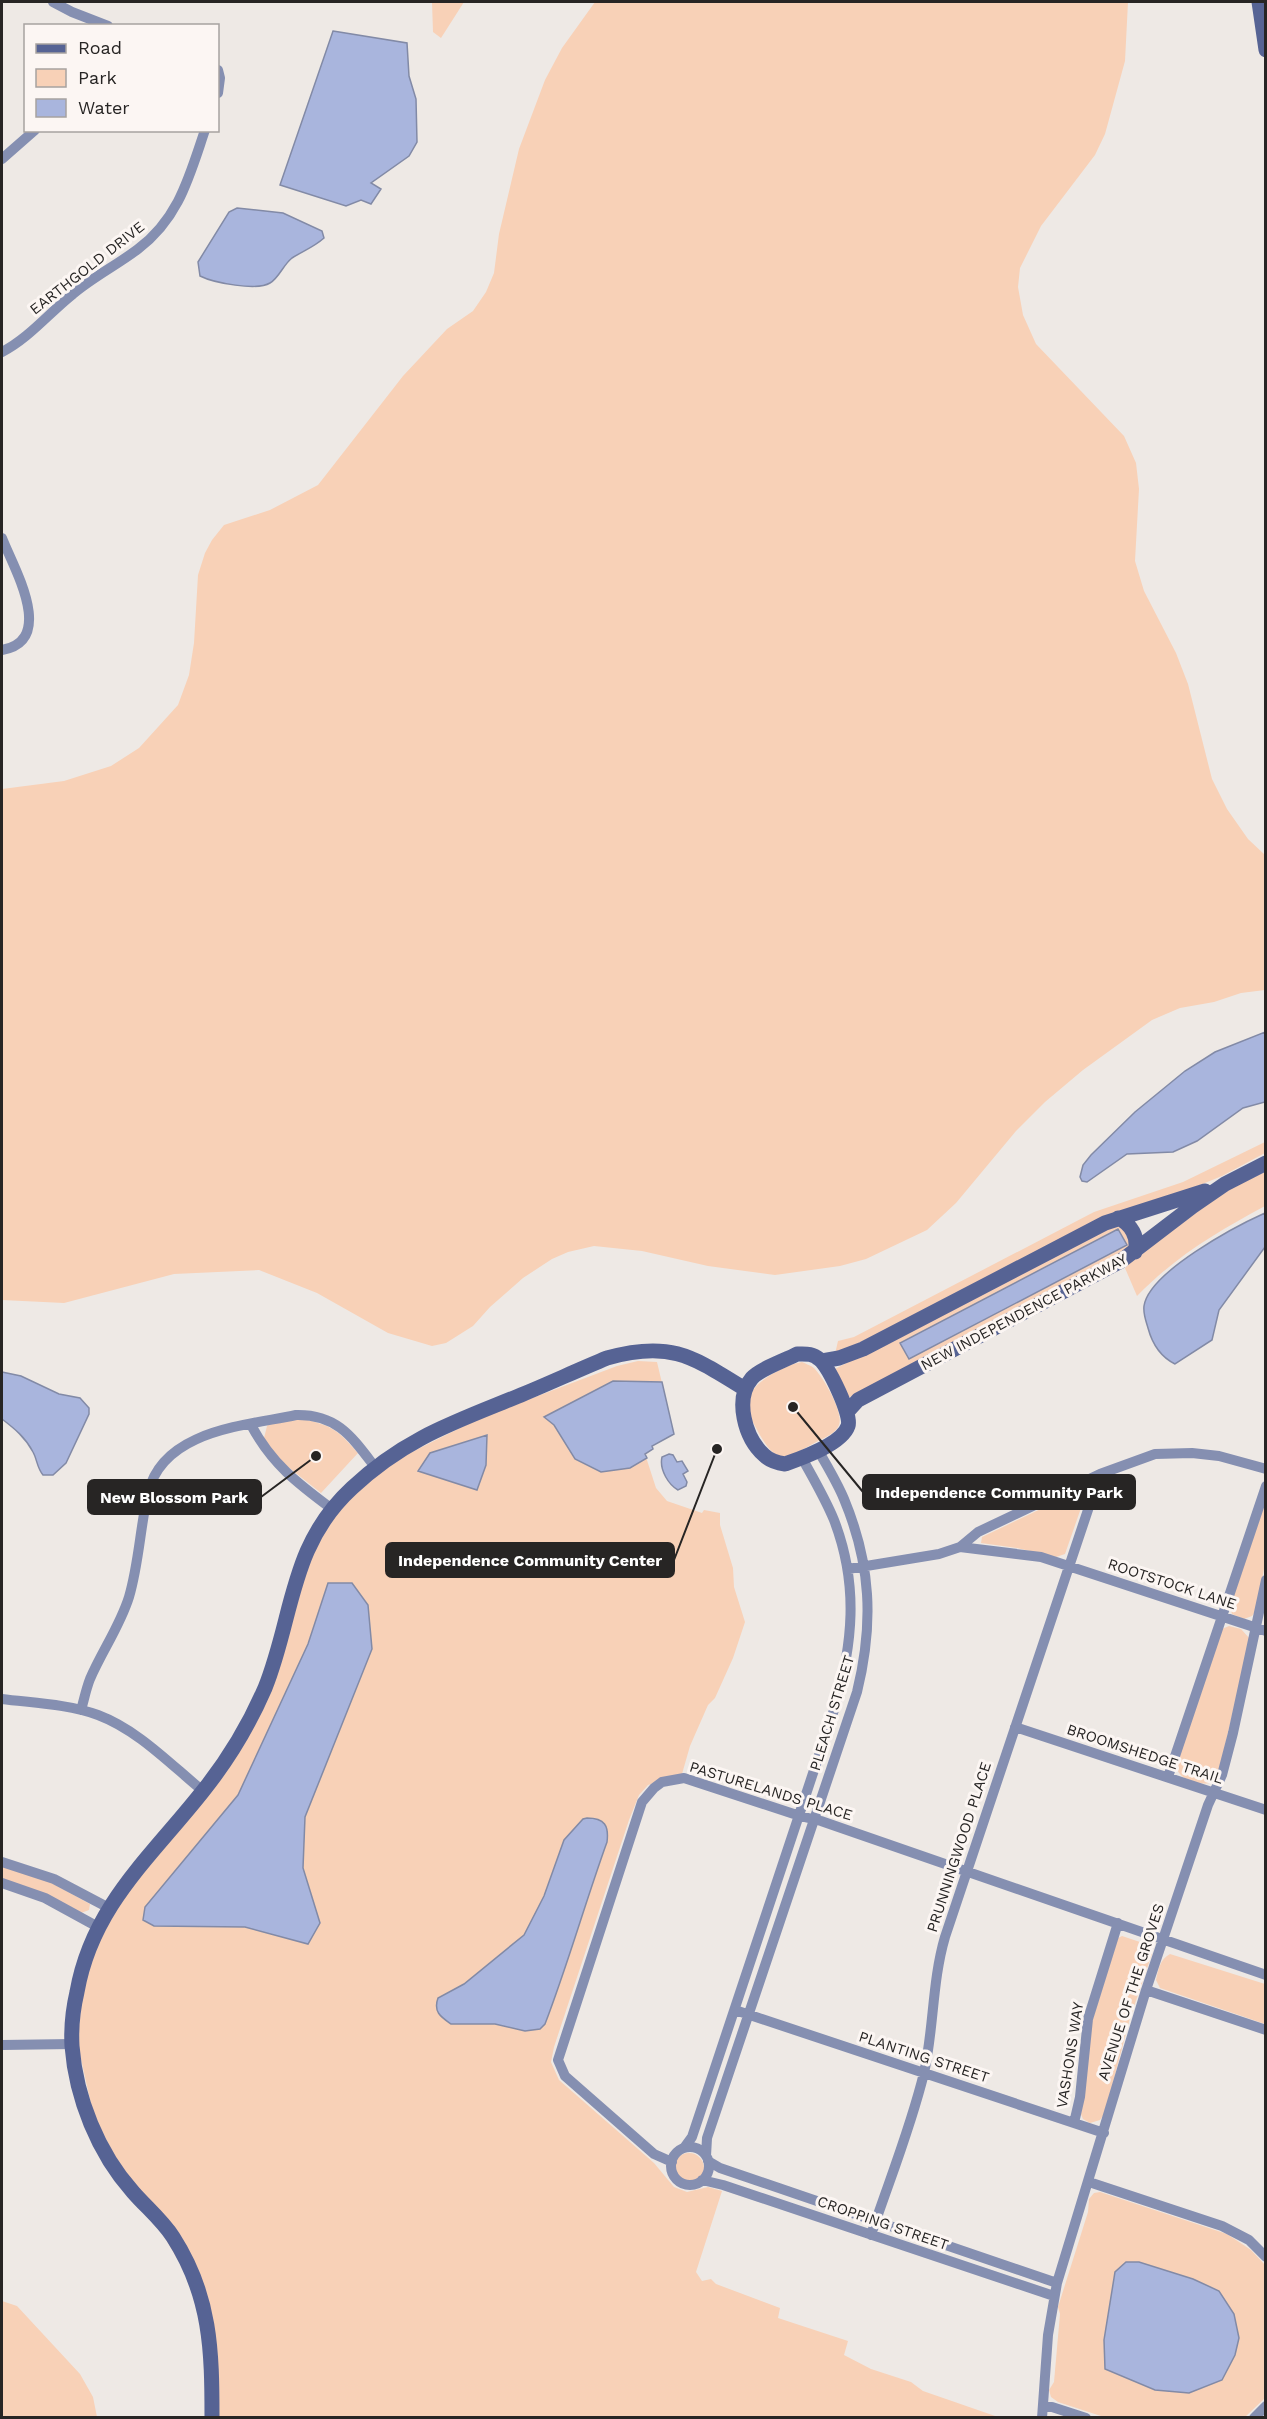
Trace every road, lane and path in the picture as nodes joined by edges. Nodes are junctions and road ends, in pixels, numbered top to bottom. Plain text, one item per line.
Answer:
1 (52, 2) edge
2 (1259, 2) edge
3 (83, 21) edge
4 (98, 24) edge
5 (1266, 50) edge
6 (33, 132) edge
7 (204, 132) edge
8 (2, 159) edge
9 (2, 352) edge
10 (2, 538) edge
11 (2, 650) edge
12 (1266, 1163) edge
13 (1225, 1184) junction
14 (1118, 1218) junction
15 (1135, 1252) junction
16 (822, 1361) junction
17 (745, 1389) junction
18 (848, 1411) junction
19 (251, 1425) junction
20 (818, 1450) junction
21 (802, 1458) junction
22 (375, 1467) junction
23 (1266, 1469) edge
24 (1100, 1474) junction
25 (1266, 1486) edge
26 (332, 1509) junction
27 (960, 1547) junction
28 (1069, 1566) junction
29 (866, 1567) junction
30 (848, 1569) junction
31 (1266, 1580) edge
32 (1221, 1616) junction
33 (1261, 1629) edge
34 (2, 1699) edge
35 (81, 1710) junction
36 (1015, 1727) junction
37 (1168, 1778) junction
38 (203, 1791) junction
39 (1215, 1793) junction
40 (1266, 1810) edge
41 (800, 1816) junction
42 (815, 1819) junction
43 (2, 1862) edge
44 (967, 1871) junction
45 (2, 1883) edge
46 (109, 1908) junction
47 (1118, 1923) junction
48 (98, 1927) junction
49 (1162, 1941) junction
50 (1266, 1975) edge
51 (1146, 1990) junction
52 (735, 2010) junction
53 (750, 2015) junction
54 (1266, 2030) edge
55 (72, 2044) junction
56 (2, 2045) edge
57 (924, 2072) junction
58 (1074, 2123) junction
59 (1104, 2133) junction
60 (684, 2148) junction
61 (707, 2158) junction
62 (672, 2162) junction
63 (702, 2180) junction
64 (1089, 2182) junction
65 (876, 2221) junction
66 (871, 2235) junction
67 (1266, 2257) edge
68 (1057, 2283) junction
69 (1054, 2296) junction
70 (1266, 2406) edge
71 (1042, 2412) edge
72 (212, 2418) edge
73 (1086, 2418) edge
74 (1254, 2418) edge

1 - 3 street
2 - 5 street
3 - 4 street
6 - 8 street
7 - 9 street, EARTHGOLD DRIVE
10 - 11 street
12 - 13 street, NEW INDEPENDENCE PARKWAY
13 - 14 street, NEW INDEPENDENCE PARKWAY
13 - 15 street, NEW INDEPENDENCE PARKWAY
14 - 15 street
14 - 16 street, NEW INDEPENDENCE PARKWAY
15 - 18 street, NEW INDEPENDENCE PARKWAY
16 - 17 street
16 - 18 street
17 - 21 street
17 - 22 street
18 - 20 street
19 - 22 street
19 - 26 street
19 - 35 street
20 - 21 street
20 - 29 street, PLEACH STREET
21 - 30 street, PLEACH STREET
22 - 26 street
23 - 24 street
24 - 27 street
24 - 28 street, PRUNNINGWOOD PLACE
25 - 32 street
26 - 38 street
27 - 28 street, ROOTSTOCK LANE
27 - 29 street
28 - 32 street, ROOTSTOCK LANE
28 - 36 street, PRUNNINGWOOD PLACE
29 - 30 street
29 - 42 street, PLEACH STREET
30 - 41 street, PLEACH STREET
31 - 33 street, AVENUE OF THE GROVES
32 - 33 street, ROOTSTOCK LANE
32 - 37 street
33 - 39 street, AVENUE OF THE GROVES
34 - 35 street
35 - 38 street
36 - 37 street, BROOMSHEDGE TRAIL
36 - 44 street, PRUNNINGWOOD PLACE
37 - 39 street, BROOMSHEDGE TRAIL
38 - 46 street
39 - 40 street, BROOMSHEDGE TRAIL
39 - 49 street, AVENUE OF THE GROVES
41 - 42 street, PASTURELANDS PLACE
41 - 52 street, PLEACH STREET
41 - 62 street, PASTURELANDS PLACE
42 - 44 street, PASTURELANDS PLACE
42 - 53 street, PLEACH STREET
43 - 46 street
44 - 47 street, PASTURELANDS PLACE
44 - 57 street, PRUNNINGWOOD PLACE
45 - 48 street
46 - 48 street
47 - 49 street, PASTURELANDS PLACE
47 - 58 street, VASHONS WAY
48 - 55 street
49 - 50 street, PASTURELANDS PLACE
49 - 51 street, AVENUE OF THE GROVES
51 - 54 street
51 - 59 street, AVENUE OF THE GROVES
52 - 53 street, PLANTING STREET
52 - 60 street, PLEACH STREET
53 - 57 street, PLANTING STREET
53 - 61 street, PLEACH STREET
55 - 56 street
55 - 72 street
57 - 58 street, PLANTING STREET
57 - 65 street, PRUNNINGWOOD PLACE
58 - 59 street, PLANTING STREET
59 - 64 street, AVENUE OF THE GROVES
60 - 61 street
60 - 62 street
61 - 63 street
61 - 65 street, CROPPING STREET
62 - 63 street
63 - 66 street, CROPPING STREET
64 - 67 street
64 - 68 street, AVENUE OF THE GROVES
65 - 66 street, PRUNNINGWOOD PLACE
65 - 68 street, CROPPING STREET
66 - 69 street, CROPPING STREET
68 - 69 street, AVENUE OF THE GROVES
69 - 71 street, AVENUE OF THE GROVES
70 - 74 street
71 - 73 street

